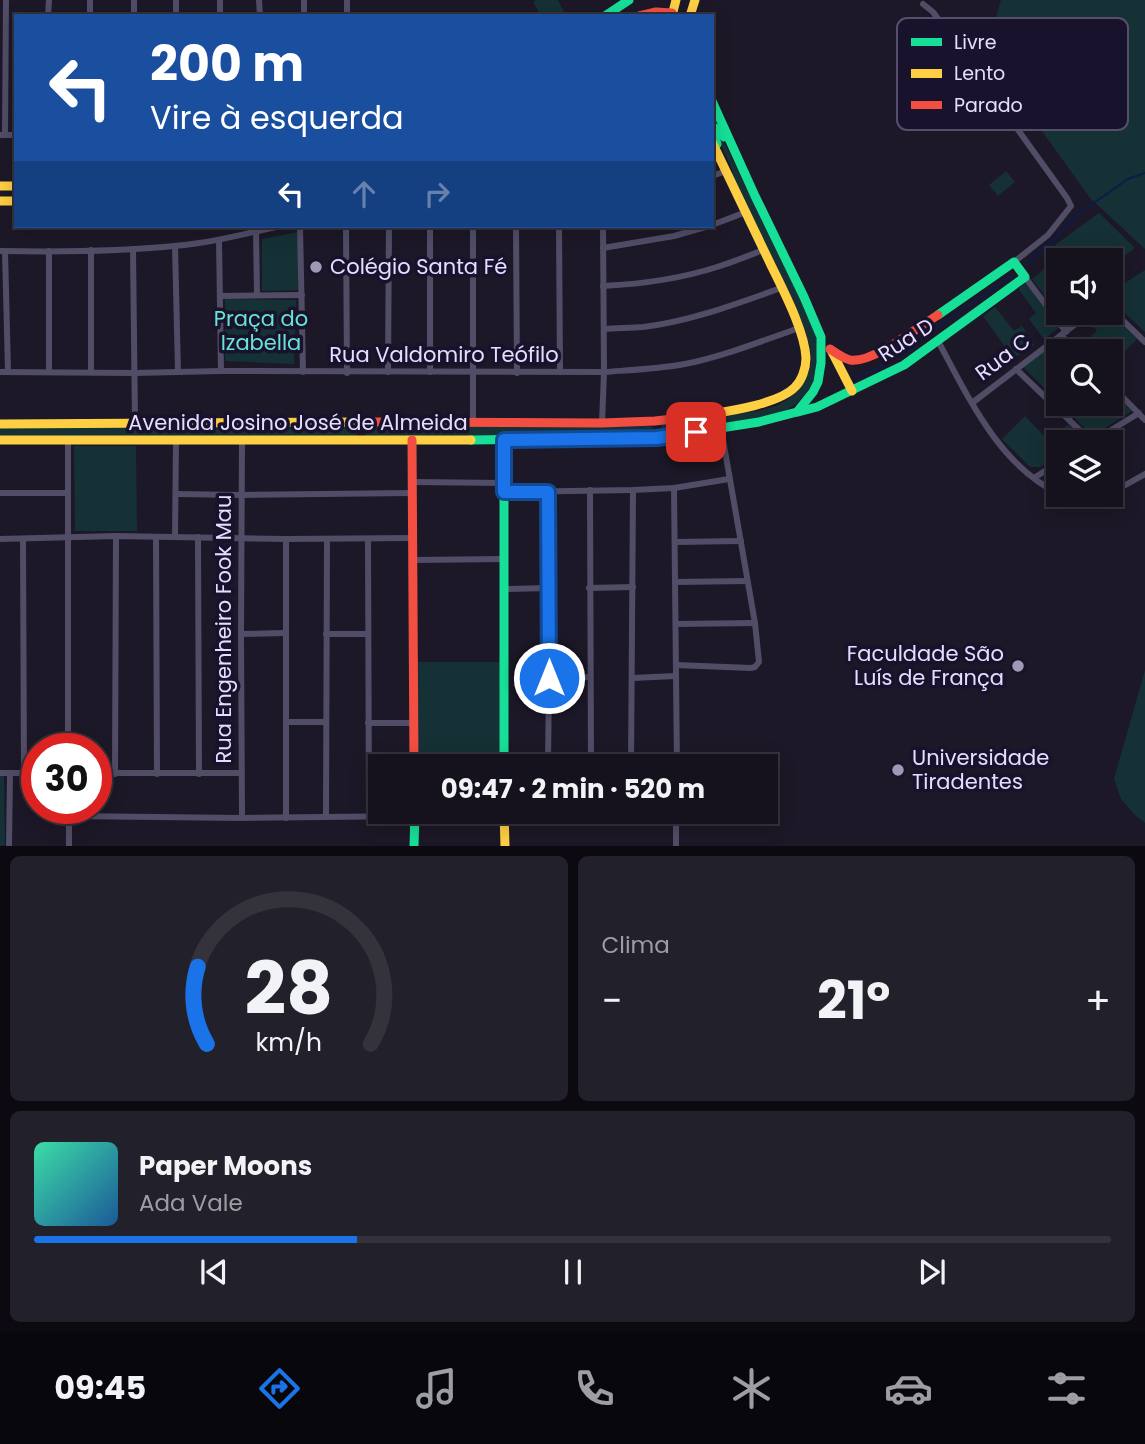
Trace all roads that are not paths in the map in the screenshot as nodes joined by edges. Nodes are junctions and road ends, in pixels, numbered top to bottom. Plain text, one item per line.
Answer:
1 (6, 0) edge
2 (629, 0) edge
3 (923, 4) dead end
4 (608, 14) edge
5 (648, 14) edge
6 (667, 14) edge
7 (937, 18) edge
8 (714, 105) edge
9 (714, 130) edge
10 (1018, 130) edge
11 (3, 135) edge
12 (714, 136) edge
13 (714, 146) edge
14 (741, 165) junction
15 (726, 171) junction
16 (714, 175) edge
17 (746, 212) junction
18 (714, 224) edge
19 (270, 228) edge
20 (300, 228) edge
21 (346, 228) edge
22 (389, 228) edge
23 (430, 228) edge
24 (473, 228) edge
25 (516, 228) edge
26 (559, 228) edge
27 (603, 228) edge
28 (701, 228) edge
29 (256, 231) junction
30 (219, 240) junction
31 (175, 246) junction
32 (603, 248) junction
33 (133, 249) junction
34 (91, 250) junction
35 (763, 250) junction
36 (3, 251) edge
37 (50, 251) junction
38 (1014, 262) junction
39 (1024, 277) junction
40 (603, 286) junction
41 (781, 288) junction
42 (257, 295) junction
43 (302, 295) junction
44 (220, 296) junction
45 (1123, 321) edge
46 (1075, 325) edge
47 (799, 328) junction
48 (604, 329) junction
49 (1064, 334) junction
50 (821, 337) junction
51 (1068, 339) edge
52 (938, 341) junction
53 (1145, 342) edge
54 (830, 349) junction
55 (1016, 369) junction
56 (220, 371) junction
57 (4, 372) edge
58 (49, 372) junction
59 (91, 372) junction
60 (178, 372) junction
61 (303, 372) junction
62 (388, 372) junction
63 (430, 372) junction
64 (473, 372) junction
65 (560, 372) junction
66 (604, 372) junction
67 (134, 373) junction
68 (347, 373) junction
69 (517, 373) junction
70 (852, 391) junction
71 (1123, 397) edge
72 (972, 403) junction
73 (797, 412) junction
74 (1139, 413) junction
75 (1145, 419) edge
76 (655, 421) junction
77 (362, 422) junction
78 (473, 422) junction
79 (135, 423) junction
80 (602, 423) junction
81 (0, 424) edge
82 (721, 428) junction
83 (1079, 430) edge
84 (1111, 430) edge
85 (657, 438) junction
86 (242, 439) junction
87 (0, 440) edge
88 (68, 440) junction
89 (176, 440) junction
90 (361, 440) junction
91 (412, 440) junction
92 (504, 440) junction
93 (1046, 470) edge
94 (1145, 474) edge
95 (1034, 478) junction
96 (729, 479) junction
97 (412, 482) junction
98 (1046, 486) edge
99 (1123, 487) edge
100 (504, 488) junction
101 (674, 488) junction
102 (590, 490) junction
103 (633, 490) junction
104 (548, 492) junction
105 (0, 493) edge
106 (68, 493) junction
107 (412, 493) junction
108 (176, 494) junction
109 (241, 495) junction
110 (116, 536) junction
111 (68, 537) junction
112 (156, 537) junction
113 (175, 537) junction
114 (198, 537) junction
115 (327, 538) junction
116 (412, 538) junction
117 (0, 539) edge
118 (23, 539) junction
119 (242, 539) junction
120 (368, 539) junction
121 (286, 540) junction
122 (741, 541) junction
123 (675, 542) junction
124 (413, 559) junction
125 (504, 559) junction
126 (747, 581) junction
127 (676, 582) junction
128 (633, 587) junction
129 (549, 588) junction
130 (589, 588) junction
131 (504, 589) junction
132 (755, 623) junction
133 (676, 624) junction
134 (286, 633) junction
135 (241, 634) junction
136 (326, 634) junction
137 (368, 634) junction
138 (676, 665) junction
139 (676, 676) junction
140 (590, 677) junction
141 (549, 678) junction
142 (632, 678) junction
143 (286, 722) junction
144 (325, 722) junction
145 (369, 723) junction
146 (413, 723) junction
147 (24, 733) edge
148 (68, 733) edge
149 (369, 754) edge
150 (414, 754) edge
151 (504, 754) edge
152 (548, 754) edge
153 (591, 754) edge
154 (631, 754) edge
155 (677, 754) edge
156 (0, 773) edge
157 (10, 773) junction
158 (21, 773) edge
159 (112, 774) edge
160 (115, 774) junction
161 (157, 774) junction
162 (199, 774) junction
163 (241, 774) junction
164 (112, 813) edge
165 (368, 816) edge
166 (326, 817) junction
167 (242, 818) junction
168 (286, 818) junction
169 (69, 824) edge
170 (415, 824) edge
171 (505, 824) edge
172 (676, 824) edge
173 (9, 845) edge
174 (69, 845) edge
175 (414, 845) edge
176 (505, 845) edge
177 (676, 845) edge

1 - 11 street
2 - 4 main road
3 - 7 street
5 - 6 main road
8 - 14 main road
9 - 14 main road
10 - 38 street
12 - 15 main road
13 - 15 main road
14 - 50 main road
15 - 16 street
15 - 17 main road, Avenida Josino José de Almeida
17 - 18 street
17 - 35 main road, Avenida Josino José de Almeida
19 - 29 street
20 - 43 street
21 - 68 street
22 - 62 street
23 - 63 street
24 - 64 street
25 - 69 street
26 - 65 street
27 - 32 street
28 - 32 street
29 - 30 street
29 - 42 street
30 - 31 street
30 - 44 street
31 - 33 street
31 - 60 street
32 - 40 street
33 - 34 street
33 - 67 street
34 - 37 street
34 - 59 street
35 - 40 street
35 - 41 main road, Avenida Josino José de Almeida
36 - 37 street
36 - 57 street
37 - 58 street
38 - 39 main road
38 - 54 main road
39 - 49 street
39 - 52 main road, Rua D
40 - 48 street
41 - 47 main road, Avenida Josino José de Almeida
41 - 48 street
42 - 43 street
42 - 44 street
43 - 61 street
44 - 56 street
45 - 53 street
46 - 49 street, Rua C
47 - 66 street, Rua Valdomiro Teófilo
47 - 76 main road, Avenida Josino José de Almeida
48 - 66 street
49 - 51 street
49 - 55 street, Rua C
50 - 54 main road
50 - 73 main road
52 - 70 main road, Rua D
52 - 72 street
54 - 70 main road
55 - 72 street, Rua C
55 - 83 street
56 - 60 street, Rua Valdomiro Teófilo
56 - 61 street, Rua Valdomiro Teófilo
57 - 58 street, Rua Valdomiro Teófilo
58 - 59 street, Rua Valdomiro Teófilo
59 - 67 street, Rua Valdomiro Teófilo
60 - 67 street, Rua Valdomiro Teófilo
61 - 68 street, Rua Valdomiro Teófilo
62 - 63 street, Rua Valdomiro Teófilo
62 - 68 street, Rua Valdomiro Teófilo
63 - 64 street, Rua Valdomiro Teófilo
64 - 69 street, Rua Valdomiro Teófilo
64 - 78 street
65 - 66 street, Rua Valdomiro Teófilo
65 - 69 street, Rua Valdomiro Teófilo
66 - 80 street
67 - 79 street
70 - 73 main road, Rua D
71 - 74 street
72 - 95 street
73 - 82 main road, Rua D
74 - 75 street
74 - 84 street
76 - 80 main road, Avenida Josino José de Almeida
76 - 85 main road
77 - 78 main road, Avenida Josino José de Almeida
77 - 79 main road, Avenida Josino José de Almeida
77 - 90 main road
78 - 80 main road, Avenida Josino José de Almeida
79 - 81 main road, Avenida Josino José de Almeida
82 - 85 main road, Avenida Josino José de Almeida
82 - 96 street
85 - 92 main road, Avenida Josino José de Almeida
86 - 89 main road, Avenida Josino José de Almeida
86 - 90 main road, Avenida Josino José de Almeida
86 - 109 street, Rua Engenheiro Fook Mau
87 - 88 main road, Avenida Josino José de Almeida
88 - 89 main road, Avenida Josino José de Almeida
88 - 106 street
89 - 108 street
90 - 91 main road, Avenida Josino José de Almeida
91 - 92 main road, Avenida Josino José de Almeida
91 - 97 main road
92 - 100 main road
93 - 95 street
94 - 99 street
95 - 98 street
96 - 101 street
96 - 122 street
97 - 100 street
97 - 107 main road
100 - 104 street
100 - 125 main road
101 - 103 street
101 - 123 street
102 - 103 street
102 - 104 street
102 - 130 street
103 - 128 street
104 - 129 street
105 - 106 street
106 - 111 street
107 - 109 street
107 - 116 main road
108 - 109 street
108 - 113 street
109 - 119 street, Rua Engenheiro Fook Mau
110 - 111 street
110 - 112 street
110 - 160 street
111 - 118 street
111 - 148 street
112 - 113 street
112 - 161 street
113 - 114 street
114 - 119 street
114 - 162 street
115 - 120 street
115 - 121 street
115 - 136 street
116 - 120 street
116 - 124 main road
117 - 118 street
118 - 147 street
119 - 121 street
119 - 135 street, Rua Engenheiro Fook Mau
120 - 137 street
121 - 134 street
122 - 123 street
122 - 126 street
123 - 127 street
124 - 125 street
124 - 146 main road
125 - 131 main road
126 - 127 street
126 - 132 street
127 - 133 street
128 - 130 street
128 - 142 street
129 - 131 street
129 - 141 street
130 - 140 street
131 - 151 main road
132 - 133 street
132 - 138 street
133 - 138 street
134 - 135 street
134 - 143 street
135 - 163 street, Rua Engenheiro Fook Mau
136 - 137 street
136 - 144 street
137 - 145 street
138 - 139 street
139 - 142 street
139 - 155 street
140 - 141 street
140 - 153 street
141 - 152 street
142 - 154 street
143 - 144 street
143 - 168 street
144 - 166 street
145 - 146 street
145 - 149 street
146 - 150 main road
156 - 157 street
157 - 158 street
157 - 173 street
159 - 160 street
160 - 161 street
161 - 162 street
162 - 163 street
163 - 167 street, Rua Engenheiro Fook Mau
164 - 167 street
165 - 166 street
166 - 168 street
167 - 168 street
169 - 174 street
170 - 175 main road
171 - 176 main road
172 - 177 street

